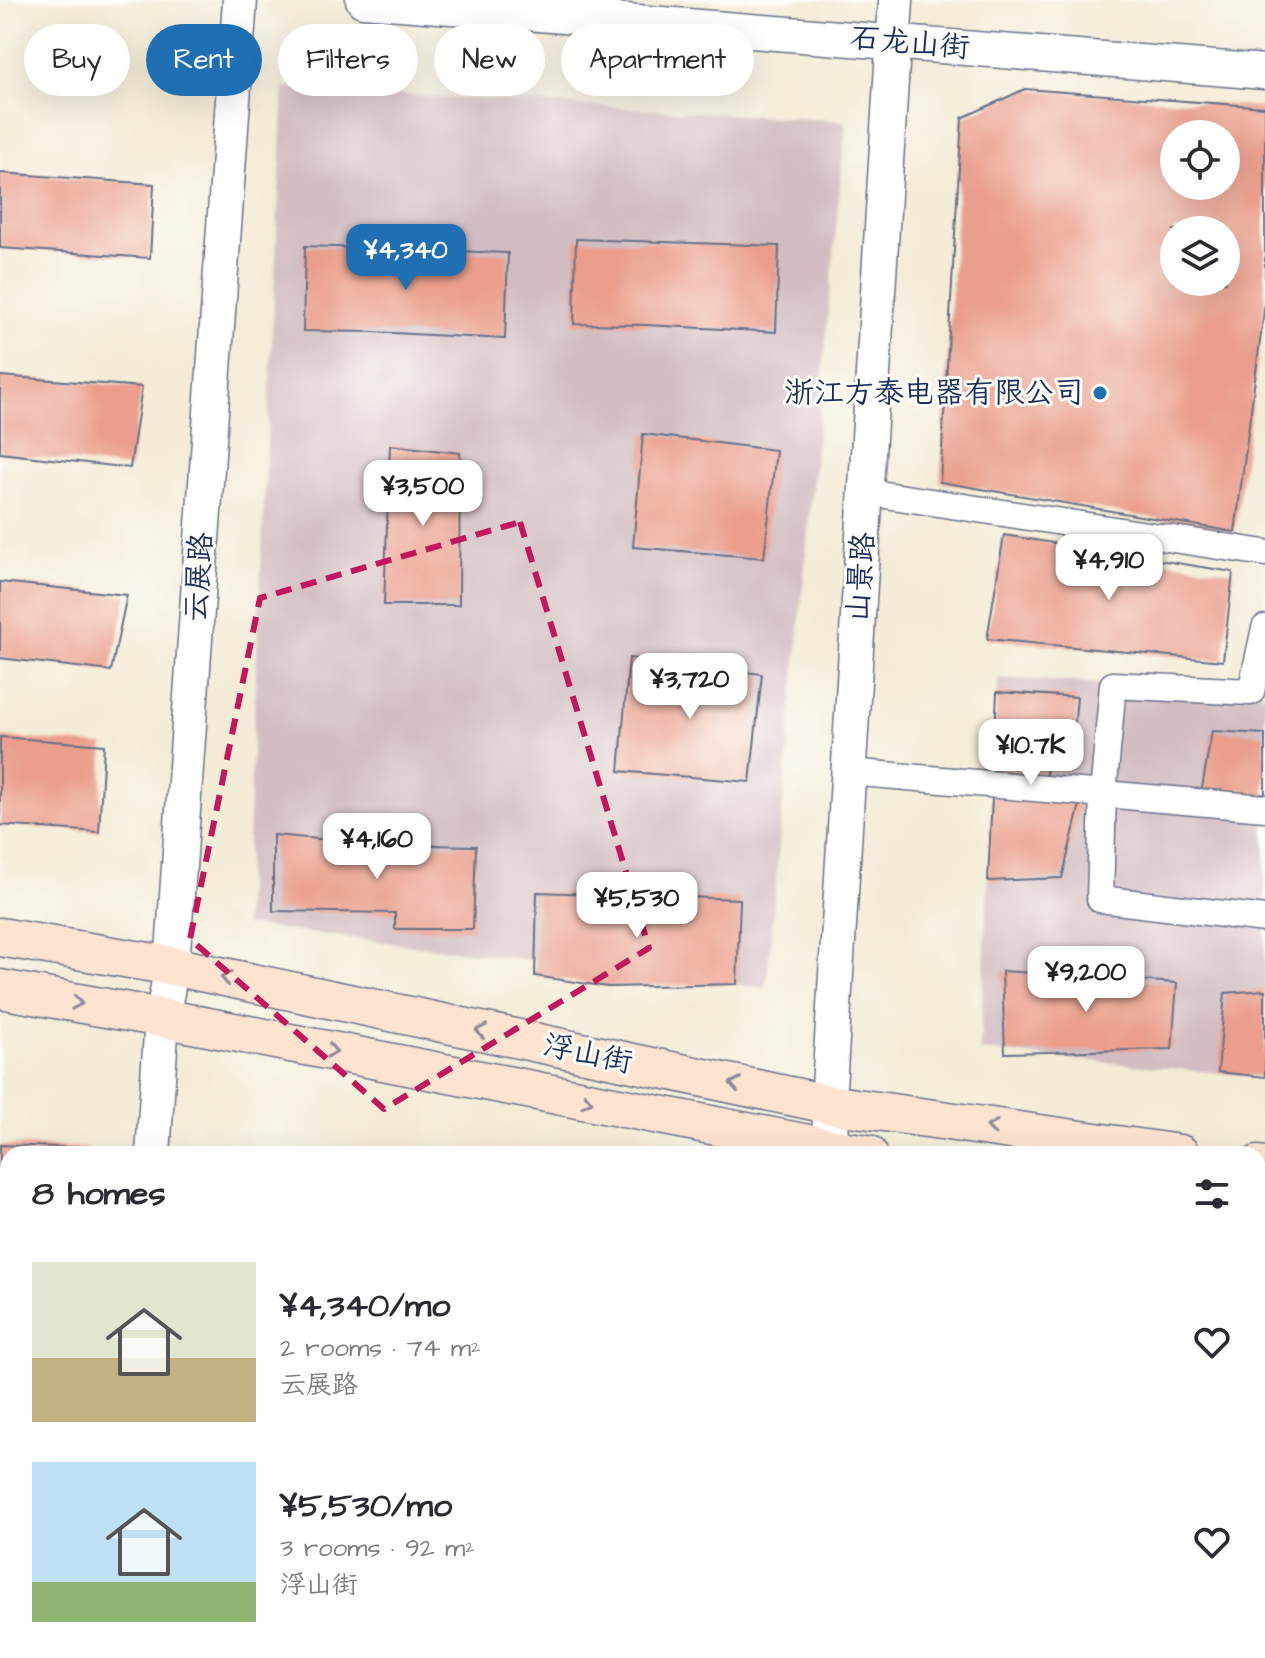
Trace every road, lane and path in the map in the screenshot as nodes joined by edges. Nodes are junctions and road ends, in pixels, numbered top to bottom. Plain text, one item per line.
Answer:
1 (240, 0) edge
2 (363, 0) edge
3 (896, 0) edge
4 (619, 10) edge
5 (894, 41) junction
6 (1265, 72) edge
7 (866, 492) junction
8 (1265, 553) edge
9 (1265, 628) edge
10 (1264, 637) edge
11 (849, 772) junction
12 (1103, 794) junction
13 (1265, 808) edge
14 (1265, 919) edge
15 (0, 937) edge
16 (172, 966) junction
17 (0, 989) edge
18 (162, 1018) junction
19 (828, 1104) junction
20 (154, 1146) edge
21 (814, 1146) edge
22 (843, 1146) edge
23 (1124, 1146) edge

1 - 16 street, 云展路
2 - 4 street, 石龙山街
3 - 5 street, 山景路
4 - 5 street, 石龙山街
5 - 6 street, 石龙山街
5 - 7 street, 山景路
7 - 8 street
7 - 11 street, 山景路
9 - 10 street
10 - 12 street
11 - 12 street
11 - 19 street, 山景路
12 - 13 street
12 - 14 street
15 - 16 main road, 浮山街
16 - 18 street, 云展路
19 -> 16 main road, 浮山街
17 -> 18 main road, 浮山街
18 - 20 street, 云展路
18 -> 21 main road, 浮山街
19 - 22 street, 山景路
23 -> 19 main road, 浮山街

